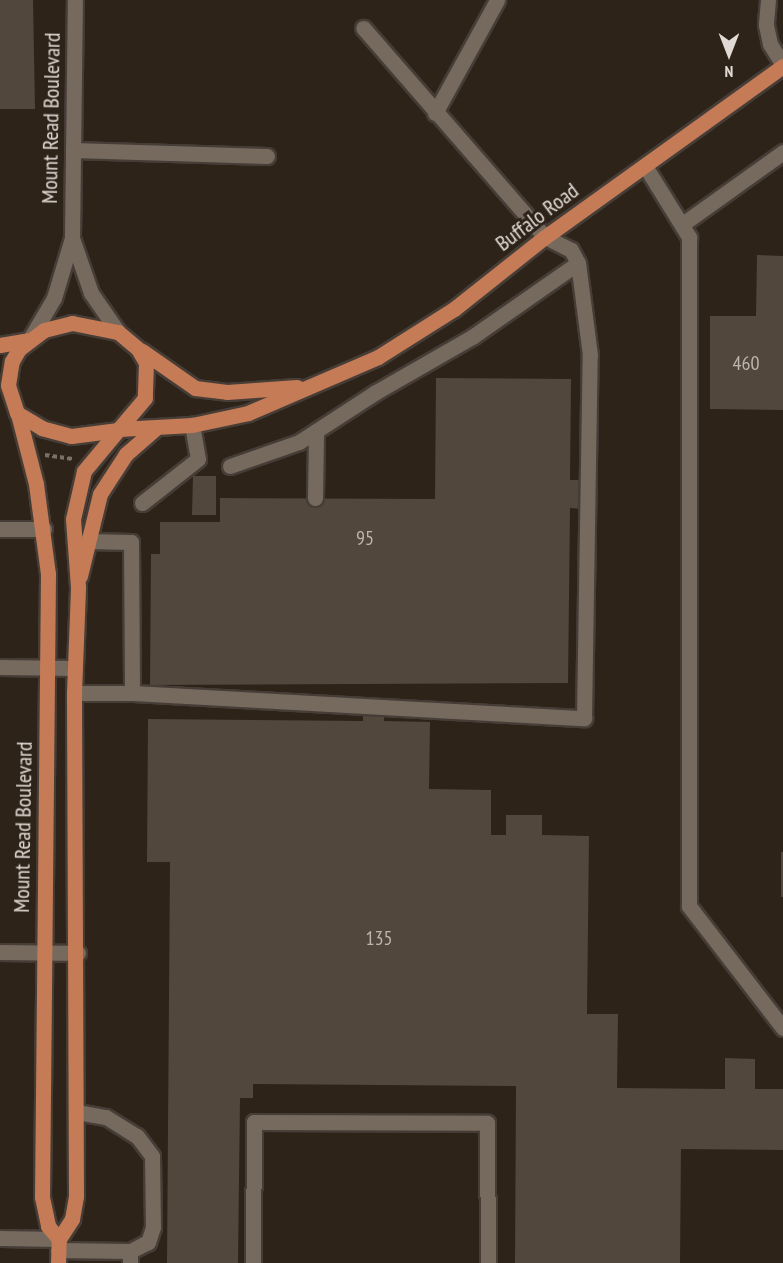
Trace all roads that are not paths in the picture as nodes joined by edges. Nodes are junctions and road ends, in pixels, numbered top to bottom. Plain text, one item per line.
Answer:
1 (75, 0) edge
2 (497, 0) edge
3 (768, 0) edge
4 (363, 28) dead end
5 (783, 66) edge
6 (435, 113) junction
7 (73, 150) junction
8 (783, 152) edge
9 (267, 156) dead end
10 (645, 165) junction
11 (684, 224) junction
12 (545, 237) junction
13 (72, 238) junction
14 (578, 263) junction
15 (118, 332) junction
16 (29, 338) junction
17 (0, 345) edge
18 (138, 349) junction
19 (309, 386) junction
20 (0, 402) edge
21 (17, 414) junction
22 (192, 425) junction
23 (118, 429) junction
24 (155, 429) junction
25 (316, 431) junction
26 (230, 466) dead end
27 (315, 498) dead end
28 (142, 503) dead end
29 (0, 529) edge
30 (45, 529) junction
31 (86, 541) junction
32 (78, 587) junction
33 (0, 667) edge
34 (48, 667) junction
35 (75, 668) junction
36 (74, 693) junction
37 (132, 693) junction
38 (0, 952) edge
39 (45, 952) junction
40 (78, 952) junction
41 (783, 1028) edge
42 (76, 1112) junction
43 (0, 1238) edge
44 (58, 1250) edge
45 (130, 1257) edge
46 (253, 1263) edge
47 (488, 1263) edge

1 - 7 street, Mount Read Boulevard
2 - 6 street
3 - 5 street
4 - 6 street
5 - 10 main road, Buffalo Road
6 - 12 street
7 - 9 street
7 - 13 street, Mount Read Boulevard
8 - 11 street
10 - 11 street
10 - 12 main road, Buffalo Road
11 - 41 street
12 - 14 street
12 - 19 main road, Buffalo Road
13 - 15 street
13 - 16 street
14 - 25 street
14 - 37 street
15 - 16 main road
15 - 18 main road
16 - 17 main road
16 - 21 main road
18 - 19 main road, Buffalo Road
18 - 23 main road
19 - 22 main road, Buffalo Road
20 - 21 main road
21 - 23 main road
21 - 30 main road, Mount Read Boulevard
22 - 24 main road, Buffalo Road
22 - 28 street
23 - 24 main road, Buffalo Road
23 - 32 main road
24 - 31 main road
25 - 26 street
25 - 27 street
29 - 30 street
30 - 34 main road, Mount Read Boulevard
31 - 32 main road
31 - 37 street
32 - 35 main road
33 - 34 street
34 - 35 street
34 - 39 main road, Mount Read Boulevard
35 - 36 main road
36 - 37 street
36 - 40 main road
38 - 39 street
39 - 40 street
39 - 44 main road, Mount Read Boulevard
40 - 42 main road
42 - 44 main road
42 - 45 street
43 - 44 street
44 - 45 street
46 - 47 street

